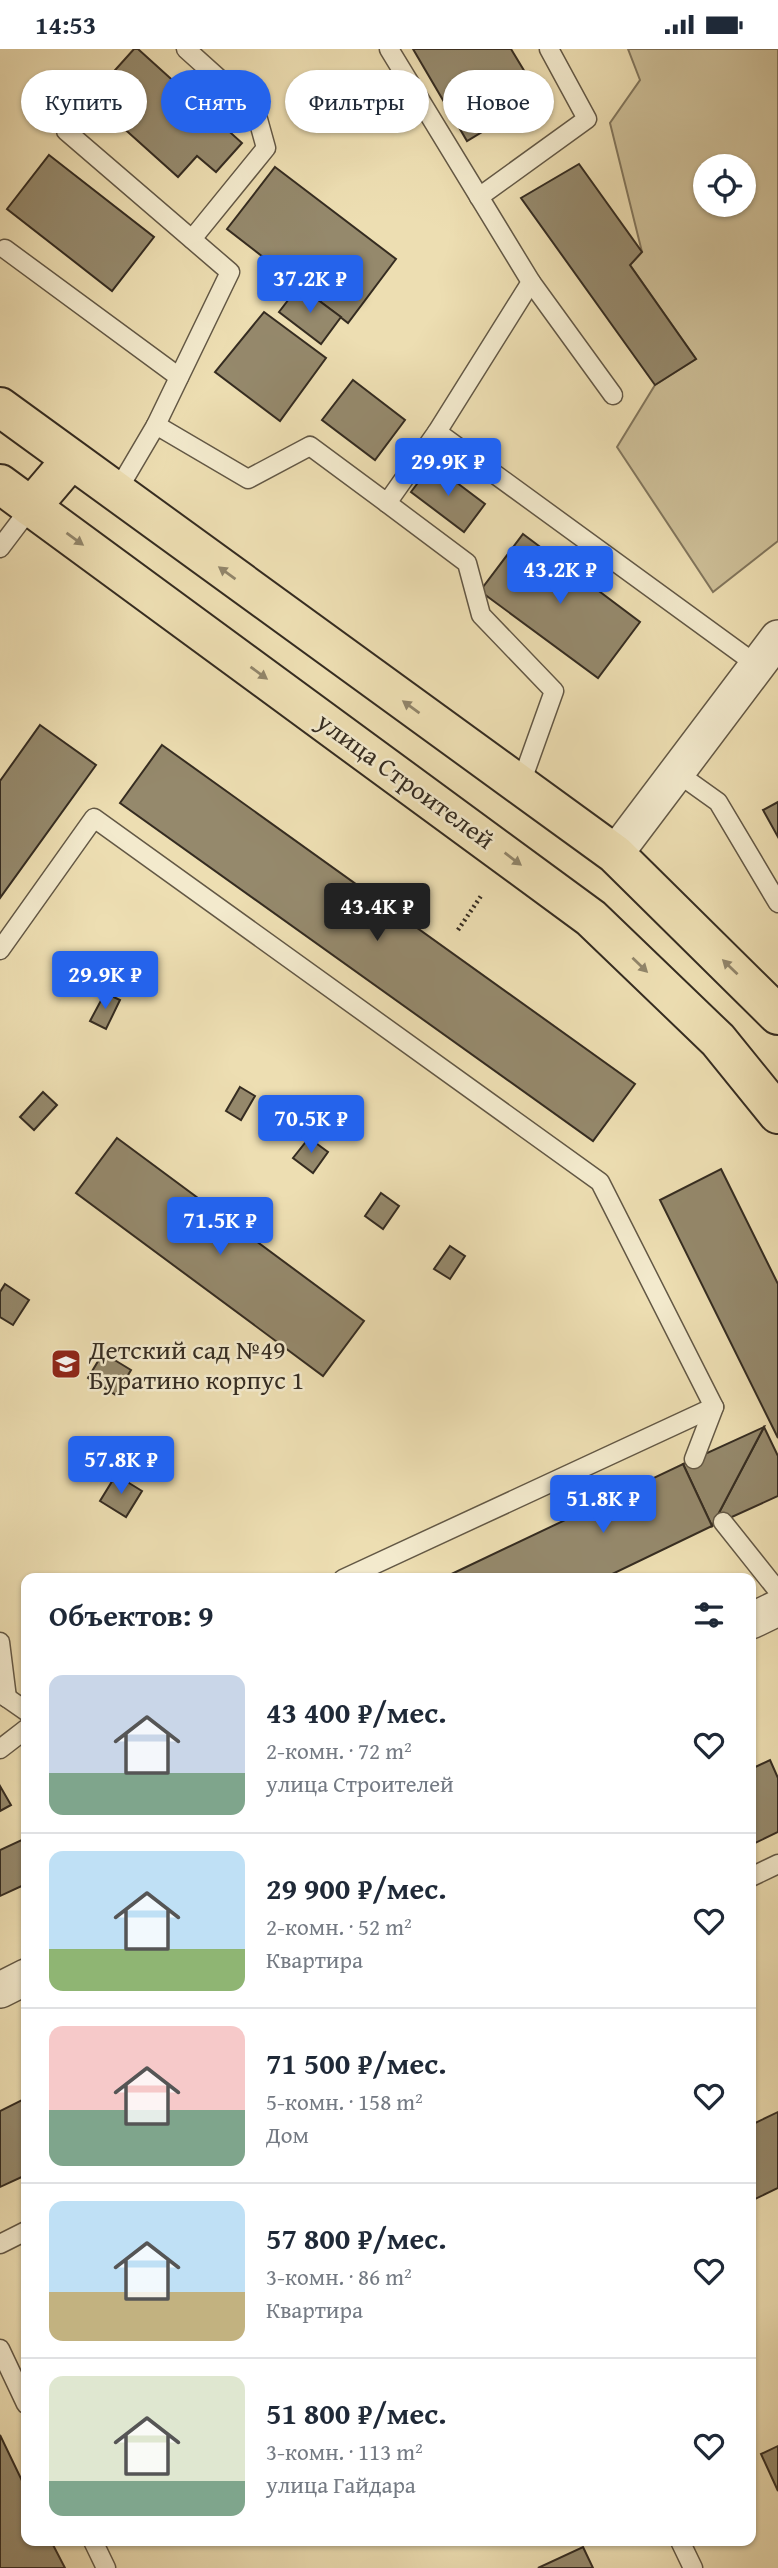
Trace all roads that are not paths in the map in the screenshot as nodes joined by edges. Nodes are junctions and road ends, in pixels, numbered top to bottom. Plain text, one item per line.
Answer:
1 (186, 49) edge
2 (389, 49) edge
3 (548, 49) edge
4 (68, 133) edge
5 (479, 197) junction
6 (191, 239) junction
7 (5, 249) dead end
8 (531, 282) junction
9 (179, 377) junction
10 (613, 395) dead end
11 (0, 407) edge
12 (156, 425) junction
13 (437, 432) junction
14 (71, 460) junction
15 (0, 484) edge
16 (116, 493) junction
17 (387, 503) junction
18 (31, 507) junction
19 (0, 548) edge
20 (778, 638) edge
21 (757, 665) junction
22 (676, 772) junction
23 (520, 786) junction
24 (615, 854) junction
25 (778, 903) edge
26 (0, 950) edge
27 (778, 1016) edge
28 (778, 1114) edge
29 (714, 1407) junction
30 (694, 1459) dead end
31 (723, 1522) dead end
32 (356, 1573) edge
33 (778, 1591) edge
34 (778, 1608) edge
35 (756, 1619) edge
36 (0, 1642) edge
37 (4, 1695) edge
38 (21, 1707) edge
39 (21, 1733) edge
40 (0, 1749) edge
41 (778, 1864) edge
42 (756, 1875) edge
43 (21, 1980) edge
44 (0, 1990) edge
45 (21, 2234) edge
46 (0, 2244) edge
47 (0, 2349) edge
48 (21, 2393) edge
49 (95, 2546) edge
50 (682, 2546) edge
51 (106, 2568) edge
52 (693, 2568) edge

1 - 6 lane
2 - 5 lane
3 - 5 lane
4 - 6 lane
5 - 8 lane
6 - 9 lane
7 - 9 lane
8 - 10 lane
8 - 13 lane
9 - 12 lane
11 - 14 main road
12 - 16 lane
12 - 17 lane
13 - 17 lane
13 - 21 lane
14 - 16 main road
14 - 18 main road
15 - 18 main road, улица Строителей
23 -> 16 main road
17 - 23 lane
18 - 19 lane
18 -> 28 main road, улица Строителей
20 - 21 street
21 - 22 street
22 - 24 street
22 - 25 lane
23 - 24 main road
27 -> 24 main road
26 - 29 lane
29 - 30 lane
29 - 32 lane
31 - 33 lane
34 - 35 street
36 - 37 lane
37 - 38 lane
39 - 40 lane
41 - 42 lane
43 - 44 street
45 - 46 lane
47 - 48 lane
49 - 51 lane
50 - 52 lane

